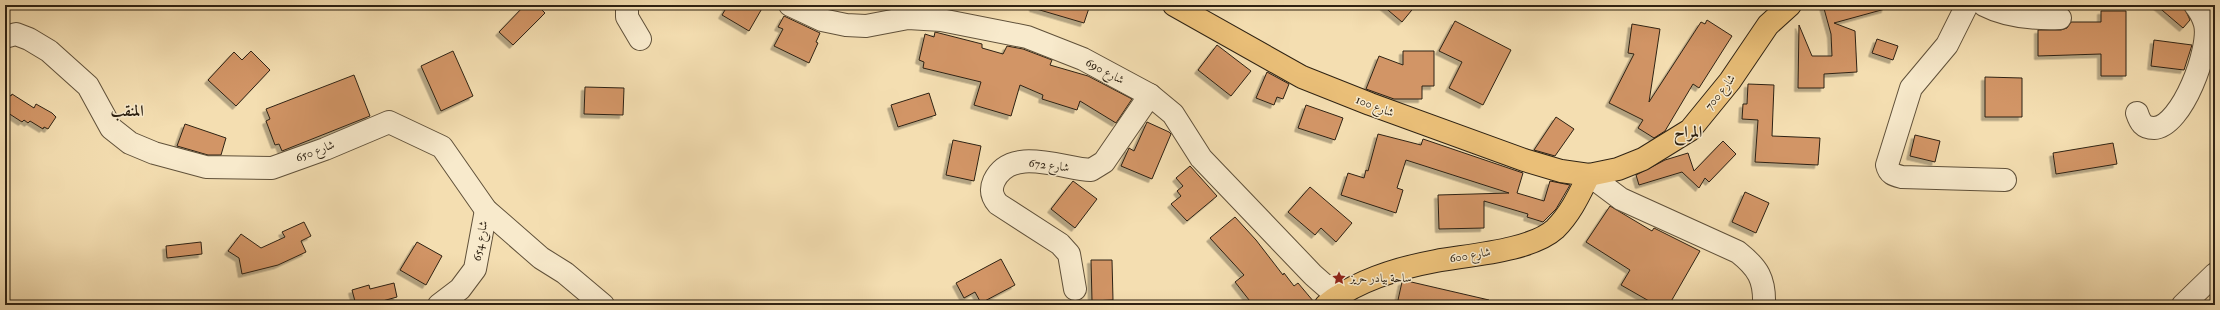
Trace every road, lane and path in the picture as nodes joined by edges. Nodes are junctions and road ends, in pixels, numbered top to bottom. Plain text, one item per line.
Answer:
1 (627, 5) edge
2 (790, 5) edge
3 (1174, 5) edge
4 (1790, 5) edge
5 (2194, 5) edge
6 (1970, 6) edge
7 (2060, 18) dead end
8 (5, 38) edge
9 (640, 39) dead end
10 (1150, 95) junction
11 (2137, 113) dead end
12 (1589, 175) junction
13 (2005, 180) dead end
14 (486, 210) junction
15 (2211, 285) edge
16 (1075, 289) dead end
17 (593, 302) edge
18 (1330, 303) edge
19 (439, 305) edge
20 (1764, 305) edge
21 (2183, 305) edge

1 - 9 street
2 - 10 street, شارع 690
3 - 12 main road, شارع 100
4 - 12 main road, شارع 700
5 - 11 street
6 - 7 street
6 - 13 street
8 - 14 street, شارع 650
10 - 16 street, شارع 672
10 - 18 street, شارع 690
12 - 18 main road, شارع 600
12 - 20 street
14 - 17 street, شارع 650
14 - 19 street, شارع 654
15 - 21 street

